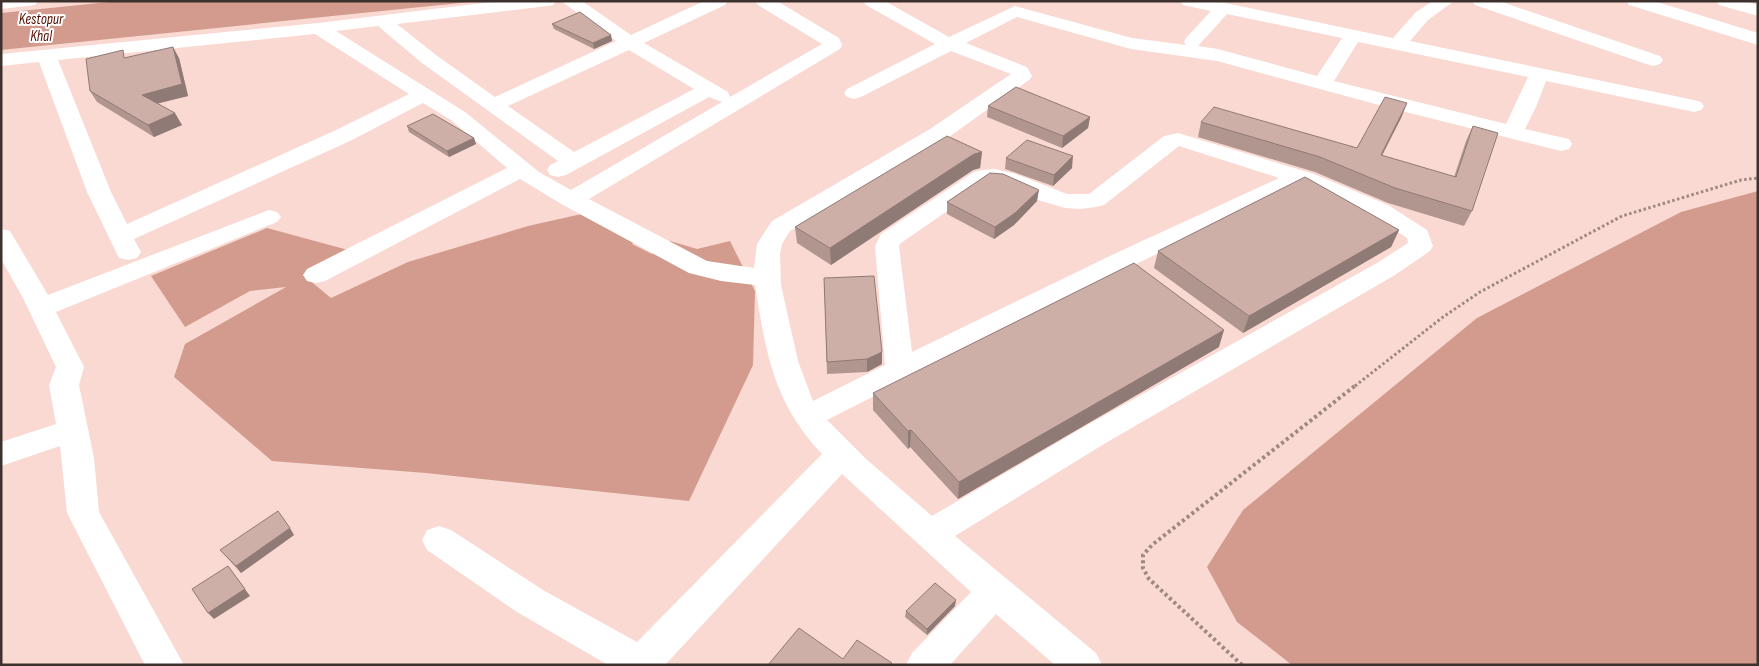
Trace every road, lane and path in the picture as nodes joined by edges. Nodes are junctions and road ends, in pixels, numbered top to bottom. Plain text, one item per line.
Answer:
1 (547, 1) edge
2 (570, 1) edge
3 (719, 1) edge
4 (764, 1) edge
5 (872, 1) edge
6 (1189, 1) edge
7 (1445, 1) edge
8 (1481, 1) edge
9 (1635, 1) edge
10 (1725, 1) edge
11 (1223, 8) junction
12 (1758, 11) edge
13 (382, 21) junction
14 (318, 28) junction
15 (1353, 35) junction
16 (1758, 39) edge
17 (1193, 42) dead end
18 (630, 43) junction
19 (1398, 44) junction
20 (950, 45) junction
21 (46, 55) junction
22 (1, 60) edge
23 (1653, 60) dead end
24 (906, 68) junction
25 (1539, 74) junction
26 (931, 76) dead end
27 (1322, 84) junction
28 (709, 89) junction
29 (854, 93) dead end
30 (424, 95) junction
31 (494, 105) junction
32 (735, 105) junction
33 (1694, 106) dead end
34 (1512, 132) junction
35 (1561, 144) dead end
36 (573, 162) junction
37 (530, 175) junction
38 (1300, 177) junction
39 (1758, 178) edge
40 (571, 200) junction
41 (269, 217) dead end
42 (1, 236) edge
43 (120, 236) junction
44 (1123, 260) junction
45 (136, 270) junction
46 (316, 275) dead end
47 (1144, 276) edge
48 (766, 278) junction
49 (41, 308) junction
50 (1220, 332) edge
51 (1244, 350) junction
52 (900, 370) junction
53 (808, 416) junction
54 (72, 430) junction
55 (1, 454) edge
56 (842, 454) junction
57 (929, 534) junction
58 (440, 540) dead end
59 (994, 592) junction
60 (641, 664) edge
61 (165, 665) edge
62 (925, 665) edge
63 (1083, 665) edge
64 (1242, 665) edge

1 - 13 street
2 - 18 street
3 - 18 street
4 - 32 street
5 - 20 street
6 - 11 street
7 - 19 street
8 - 23 street
9 - 16 street
10 - 12 street
11 - 15 street
11 - 17 street
13 - 14 street
13 - 31 street
14 - 21 street
14 - 30 street
15 - 19 street
15 - 27 street
18 - 28 street
18 - 31 street
19 - 25 street
20 - 24 street
20 - 27 street
20 - 48 street
21 - 22 street
21 - 43 street
24 - 26 street
24 - 29 street
25 - 33 street
25 - 34 street
27 - 34 street
28 - 32 street
28 - 36 street
30 - 37 street
30 - 43 street
31 - 36 street
32 - 40 street
34 - 35 street
36 - 37 street
37 - 40 street
37 - 46 street
38 - 44 street
38 - 51 street
38 - 52 street
39 - 64 path
40 - 48 street
41 - 45 street
42 - 49 street
43 - 45 street
44 - 47 street
44 - 52 street
45 - 49 street
48 - 53 street
49 - 54 street
50 - 51 street
51 - 57 street
52 - 53 street
53 - 56 street
54 - 55 street
54 - 61 street
56 - 57 street
56 - 60 street
57 - 59 street
58 - 60 street
59 - 62 street
59 - 63 street

